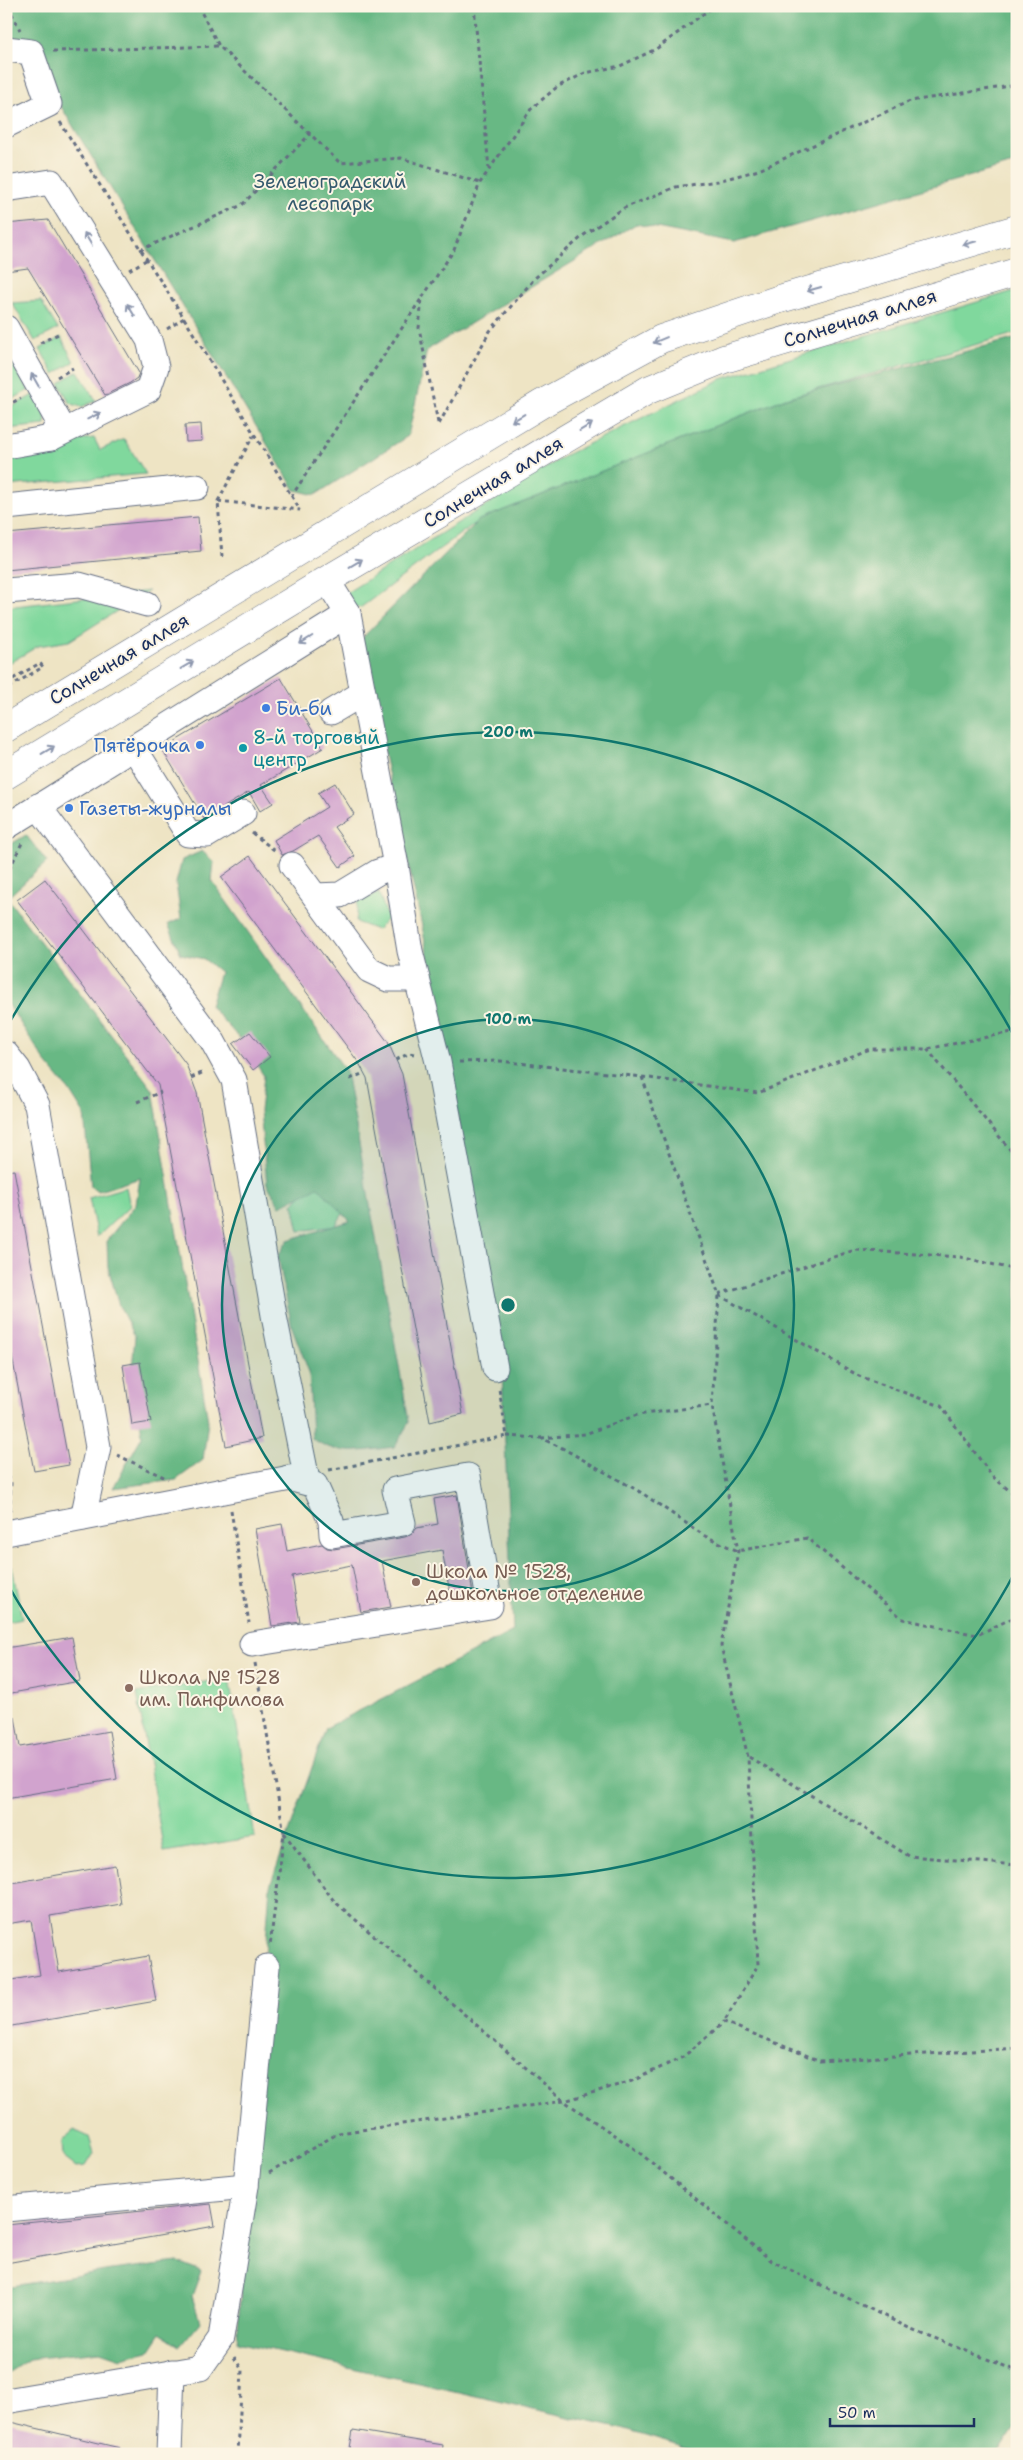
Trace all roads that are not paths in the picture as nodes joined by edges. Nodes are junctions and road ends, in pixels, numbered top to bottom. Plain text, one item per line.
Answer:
1 (6, 49) edge
2 (6, 125) edge
3 (6, 189) edge
4 (1017, 230) edge
5 (1017, 272) edge
6 (6, 328) edge
7 (55, 430) junction
8 (6, 446) edge
9 (197, 487) dead end
10 (6, 507) edge
11 (327, 580) junction
12 (6, 591) edge
13 (148, 604) dead end
14 (348, 614) junction
15 (363, 693) junction
16 (331, 712) dead end
17 (6, 728) edge
18 (134, 748) junction
19 (6, 775) edge
20 (38, 806) junction
21 (239, 816) road end
22 (6, 827) edge
23 (292, 865) road end
24 (396, 866) junction
25 (315, 896) junction
26 (417, 980) junction
27 (6, 1054) edge
28 (495, 1368) road end
29 (297, 1477) junction
30 (83, 1518) junction
31 (7, 1532) edge
32 (252, 1644) road end
33 (267, 1967) road end
34 (246, 2186) junction
35 (6, 2209) edge
36 (172, 2372) junction
37 (6, 2401) edge
38 (169, 2454) edge

1 - 2 street
7 -> 3 street
4 -> 17 main road, Солнечная аллея
11 -> 5 main road, Солнечная аллея
7 -> 6 street
7 - 8 street
9 - 10 street
11 - 14 street
19 -> 11 main road, Солнечная аллея
12 - 13 street
14 - 15 street
14 -> 18 street
15 - 16 street
15 - 24 street
18 - 20 street
18 - 21 street
20 - 22 street
20 - 29 street
23 - 25 street
24 - 25 street
24 - 26 street
25 - 26 street
26 - 28 street
27 - 30 street
29 - 30 street
29 - 32 street
30 - 31 street
33 - 34 street
34 - 35 street
34 - 36 street
36 - 37 street
36 - 38 street

